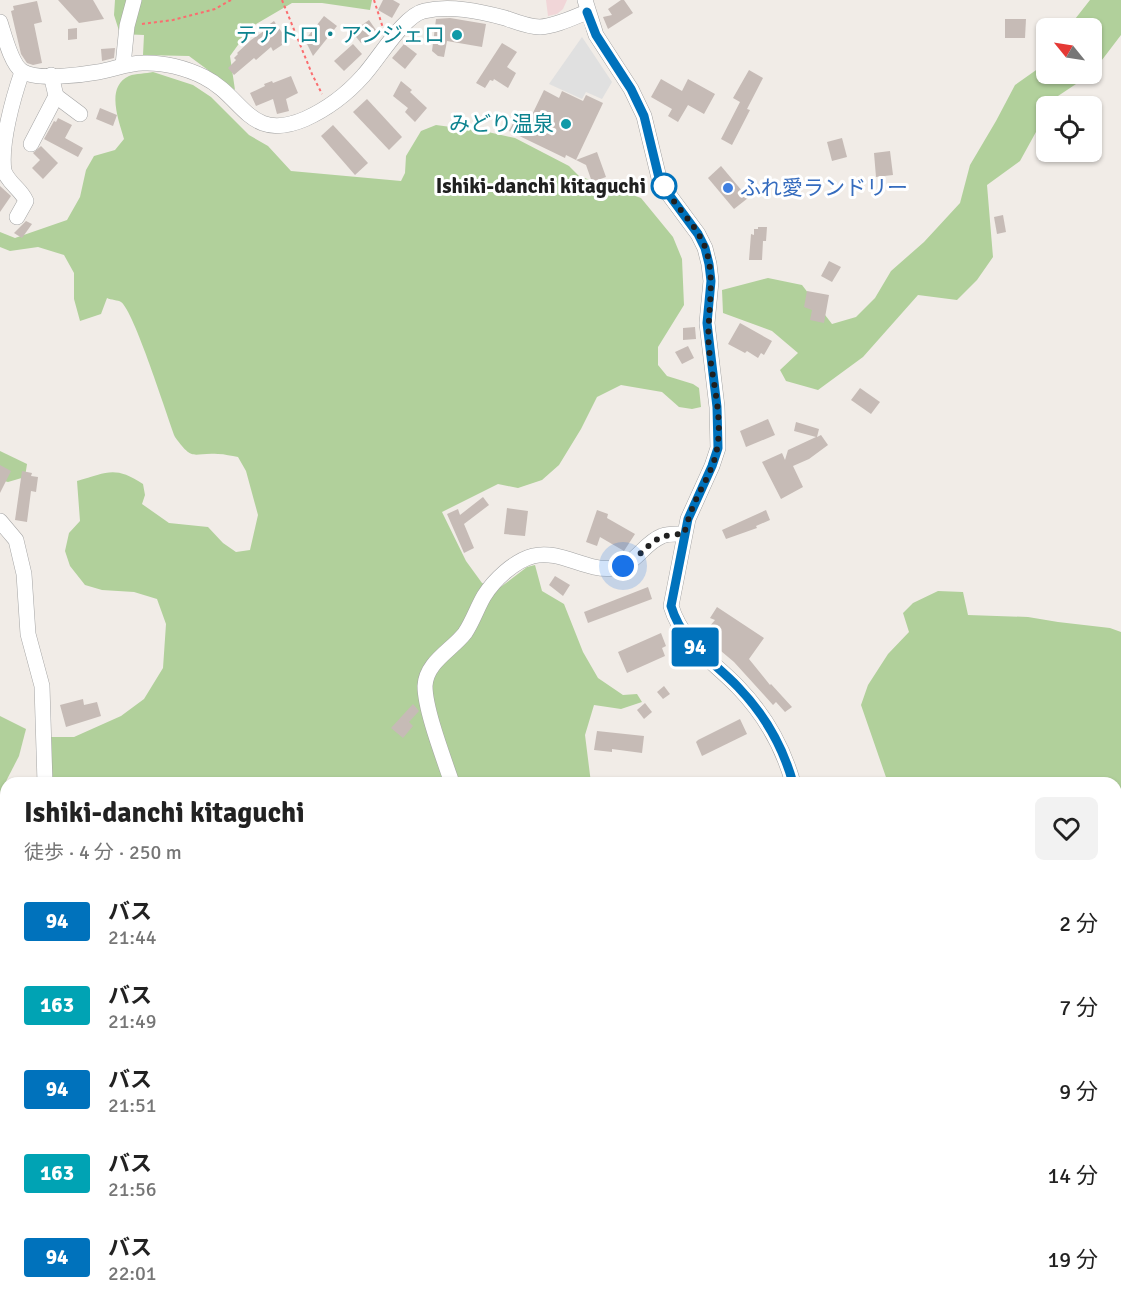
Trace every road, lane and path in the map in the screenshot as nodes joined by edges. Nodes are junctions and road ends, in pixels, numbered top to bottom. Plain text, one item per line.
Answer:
1 (134, 0) edge
2 (231, 0) edge
3 (282, 0) edge
4 (374, 0) edge
5 (586, 6) edge
6 (0, 22) edge
7 (126, 26) junction
8 (388, 45) junction
9 (7, 60) edge
10 (123, 65) junction
11 (22, 72) junction
12 (51, 75) junction
13 (56, 96) junction
14 (329, 107) junction
15 (80, 114) dead end
16 (2, 134) edge
17 (31, 144) dead end
18 (17, 218) dead end
19 (0, 521) edge
20 (684, 534) junction
21 (45, 777) edge
22 (450, 777) edge
23 (791, 777) edge

1 - 7 street
2 - 7 path
3 - 14 path
4 - 8 path
5 - 8 street
5 - 20 street
6 - 9 street
7 - 10 street
8 - 14 street
9 - 11 street
10 - 12 street
10 - 14 street
11 - 12 street
11 - 16 street
12 - 13 street
13 - 15 street
13 - 17 street
16 - 18 street
19 - 21 street
20 - 22 street
20 - 23 street

